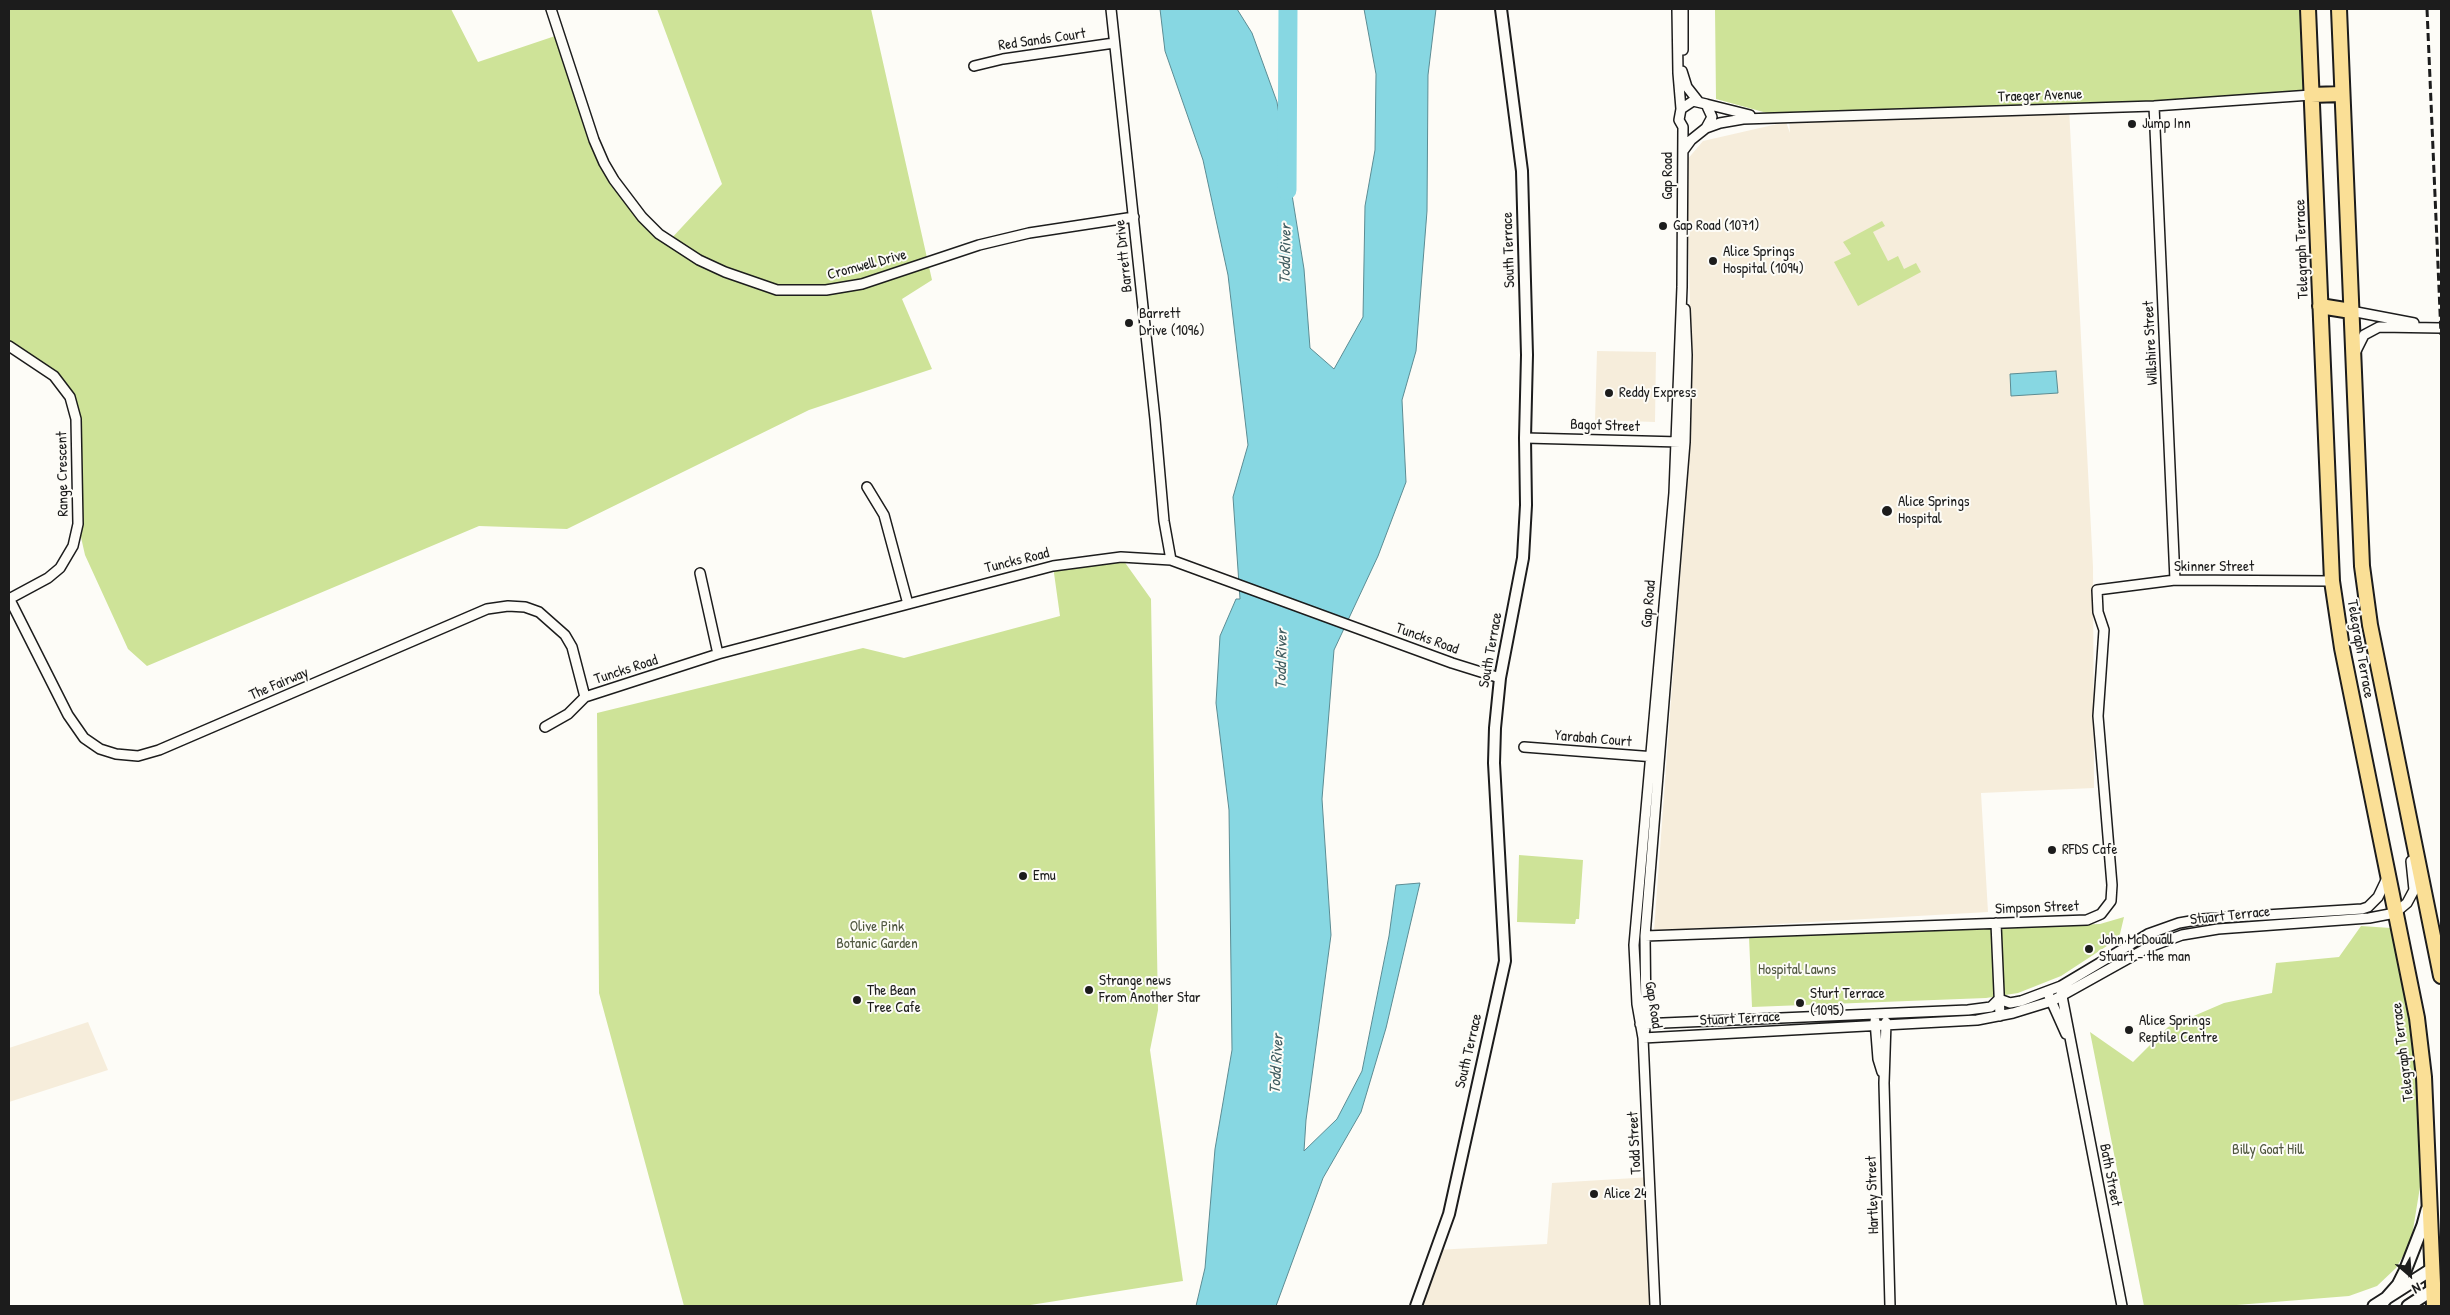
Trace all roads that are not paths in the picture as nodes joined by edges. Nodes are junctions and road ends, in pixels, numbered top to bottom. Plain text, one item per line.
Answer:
1 (551, 9) edge
2 (1110, 9) edge
3 (1501, 9) edge
4 (1677, 9) edge
5 (1683, 9) edge
6 (2308, 9) edge
7 (2339, 9) edge
8 (1114, 43) junction
9 (974, 66) dead end
10 (1682, 71) junction
11 (2342, 94) junction
12 (2311, 95) junction
13 (1681, 96) junction
14 (1702, 102) junction
15 (2154, 106) junction
16 (1681, 109) junction
17 (1770, 118) junction
18 (1683, 126) junction
19 (1703, 130) junction
20 (1682, 152) junction
21 (1134, 217) junction
22 (1682, 287) junction
23 (2320, 306) junction
24 (2352, 311) junction
25 (2441, 328) edge
26 (9, 346) edge
27 (2354, 359) junction
28 (1525, 438) junction
29 (1675, 442) junction
30 (1685, 442) junction
31 (867, 487) dead end
32 (1677, 492) junction
33 (1680, 509) junction
34 (1671, 513) junction
35 (1171, 560) junction
36 (700, 574) dead end
37 (2175, 580) junction
38 (2332, 581) junction
39 (2097, 590) joint
40 (9, 598) edge
41 (908, 604) junction
42 (718, 654) junction
43 (1500, 678) junction
44 (586, 697) junction
45 (2388, 719) junction
46 (1653, 722) junction
47 (1663, 723) junction
48 (545, 727) dead end
49 (1524, 747) dead end
50 (1655, 758) junction
51 (2388, 874) junction
52 (2395, 913) junction
53 (1996, 923) junction
54 (1645, 936) junction
55 (2441, 976) edge
56 (2061, 986) junction
57 (2046, 992) junction
58 (2062, 996) junction
59 (1999, 999) junction
60 (2052, 1001) junction
61 (1886, 1013) junction
62 (1874, 1014) junction
63 (2000, 1016) junction
64 (1643, 1024) junction
65 (1886, 1025) junction
66 (1875, 1026) junction
67 (1643, 1038) junction
68 (2072, 1048) junction
69 (1884, 1082) junction
70 (2429, 1202) junction
71 (2437, 1265) edge
72 (2438, 1286) edge
73 (1423, 1287) junction
74 (2379, 1304) edge
75 (1416, 1306) edge
76 (1422, 1306) edge
77 (1655, 1306) edge
78 (1890, 1306) edge
79 (2122, 1306) edge
80 (2408, 1306) edge
81 (2434, 1306) edge

1 - 21 street, Cromwell Drive
2 - 8 street, Barrett Drive
3 - 28 street, South Terrace
4 - 13 street, Gap Road
5 - 10 street, Gap Road
6 - 12 highway, Telegraph Terrace
7 - 11 highway, Telegraph Terrace
8 - 9 street, Red Sands Court
8 - 21 street, Barrett Drive
10 - 13 street, Gap Road
10 - 14 street
11 - 12 highway
11 - 24 highway, Telegraph Terrace
12 - 15 street, Traeger Avenue
12 - 23 highway, Telegraph Terrace
13 - 16 street, Gap Road
14 - 16 street
14 - 17 street, Traeger Avenue
14 - 19 street
15 - 17 street, Traeger Avenue
15 - 37 street, Willshire Street
16 - 18 street, Gap Road
17 - 19 street, Traeger Avenue
18 - 19 street
18 - 20 street, Gap Road
19 - 20 street, Traeger Avenue
20 - 22 street, Gap Road
21 - 35 street, Barrett Drive
22 - 29 street, Gap Road
22 - 30 street, Gap Road
23 - 24 highway
23 - 38 highway, Telegraph Terrace
24 - 25 street
24 - 27 highway, Telegraph Terrace
25 - 27 street
26 - 40 street, Range Crescent
27 - 45 highway, Telegraph Terrace
28 - 29 street, Bagot Street
28 - 43 street, South Terrace
29 - 30 street, Bagot Street
29 - 32 street, Gap Road
30 - 32 street, Gap Road
31 - 41 street
32 - 33 street, Gap Road
32 - 34 street, Gap Road
33 - 34 street
33 - 47 street, Gap Road
34 - 46 street, Gap Road
35 - 41 street, Tuncks Road
35 - 43 street, Tuncks Road
36 - 42 street
37 - 38 street, Skinner Street
37 - 39 street, Skinner Street
38 - 51 highway, Telegraph Terrace
39 - 53 street, Simpson Street
40 - 44 street, The Fairway
41 - 42 street, Tuncks Road
42 - 44 street, Tuncks Road
43 - 73 street, South Terrace
44 - 48 street, Tuncks Road
45 - 52 street
45 - 55 highway, Telegraph Terrace
46 - 47 street
46 - 50 street, Gap Road
47 - 50 street, Gap Road
49 - 50 street, Yarabah Court
50 - 54 street, Gap Road
50 - 64 street, Gap Road
51 - 52 highway, Telegraph Terrace
51 - 56 street, Stuart Terrace
52 - 58 street, Stuart Terrace
52 - 70 highway, Telegraph Terrace
53 - 54 street, Simpson Street
53 - 59 street
54 - 64 street, Gap Road
56 - 57 street, Stuart Terrace
56 - 58 street, Bath Street
57 - 59 street, Stuart Terrace
57 - 60 street, Bath Street
58 - 60 street, Stuart Terrace
58 - 68 street, Bath Street
59 - 61 street, Stuart Terrace
59 - 63 street
60 - 63 street, Stuart Terrace
60 - 68 street, Bath Street
61 - 62 street, Stuart Terrace
61 - 65 street, Hartley Street
62 - 64 street, Stuart Terrace
62 - 66 street, Hartley Street
63 - 65 street, Stuart Terrace
64 - 67 street, Gap Road
65 - 66 street, Stuart Terrace
65 - 69 street, Hartley Street
66 - 67 street, Stuart Terrace
66 - 69 street, Hartley Street
67 - 77 street, Todd Street
68 - 79 street, Bath Street
69 - 78 street, Hartley Street
70 - 71 highway, Telegraph Terrace
70 - 74 main road
71 - 72 highway, Telegraph Terrace
71 - 74 main road
72 - 80 main road
72 - 81 highway, Telegraph Terrace
73 - 75 street, South Terrace
73 - 76 street, South Terrace

